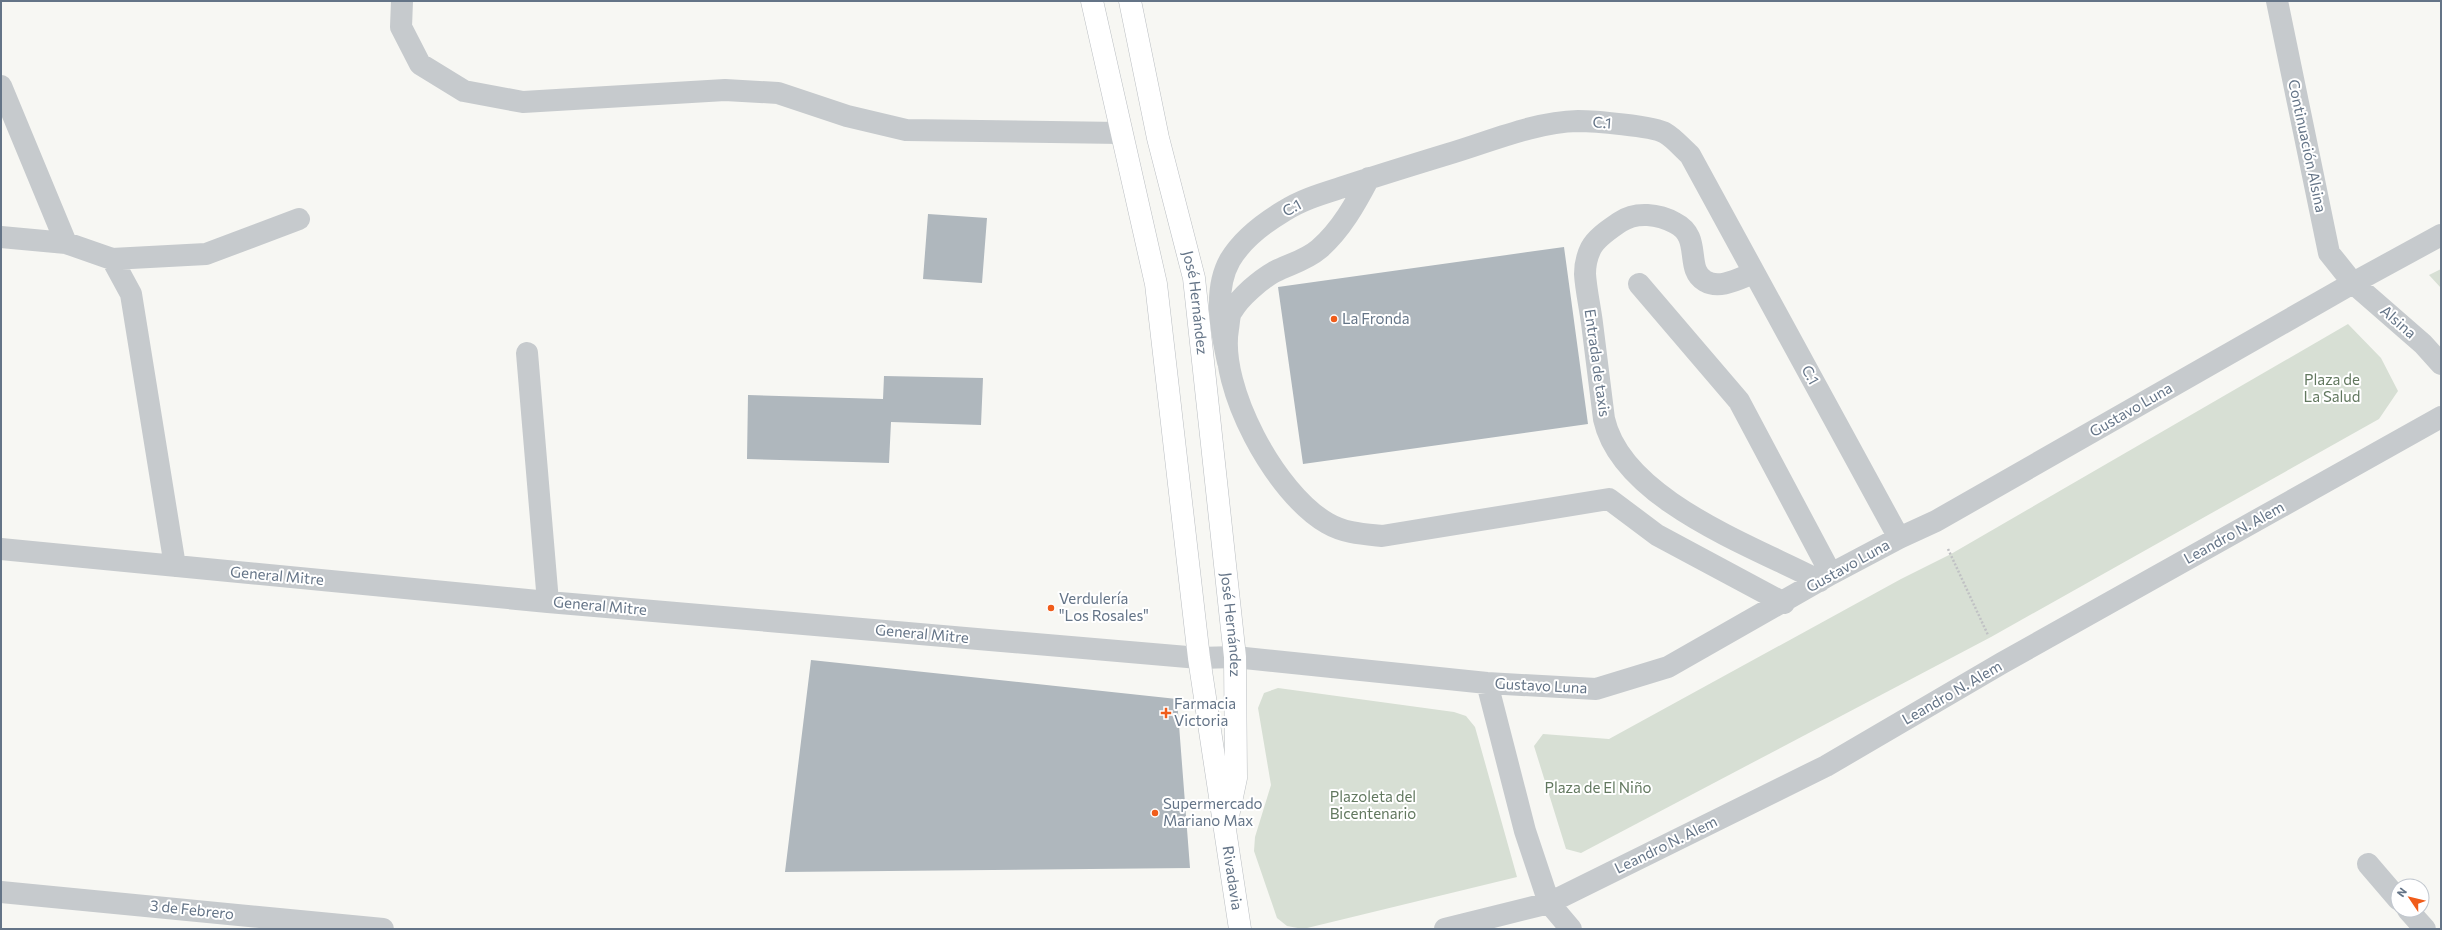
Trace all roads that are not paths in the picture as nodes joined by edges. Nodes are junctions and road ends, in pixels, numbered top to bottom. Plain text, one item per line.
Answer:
1 (402, 1) edge
2 (1092, 1) edge
3 (1130, 1) edge
4 (2277, 1) edge
5 (1, 86) edge
6 (1121, 133) junction
7 (1370, 178) junction
8 (299, 219) dead end
9 (2441, 235) edge
10 (1, 237) edge
11 (66, 243) junction
12 (112, 259) junction
13 (1754, 273) junction
14 (2353, 283) junction
15 (1639, 284) dead end
16 (527, 353) dead end
17 (1228, 362) junction
18 (1204, 364) junction
19 (2441, 364) edge
20 (2441, 417) edge
21 (1899, 538) junction
22 (1, 550) edge
23 (175, 566) junction
24 (1825, 578) junction
25 (548, 602) junction
26 (1784, 602) junction
27 (1235, 657) junction
28 (1198, 658) junction
29 (1487, 683) junction
30 (1226, 826) junction
31 (2368, 864) dead end
32 (2390, 890) edge
33 (1, 892) edge
34 (1550, 903) junction
35 (2415, 918) edge
36 (383, 929) edge
37 (1240, 929) edge
38 (1445, 929) edge
39 (1571, 929) edge
40 (2425, 929) edge

1 - 6 street
2 - 6 main road
3 - 18 main road, José Hernández
4 - 14 street, Continuación Alsina
5 - 11 street
6 - 28 main road
7 - 13 street, C.1
7 - 17 street
7 - 17 street, C.1
8 - 12 street
9 - 14 street, Gustavo Luna
10 - 11 street
11 - 12 street
12 - 23 street
13 - 21 street, C.1
13 - 24 street, Entrada de taxis
14 - 19 street, Alsina
14 - 21 street, Gustavo Luna
15 - 24 street
16 - 25 street
17 - 18 street
17 - 26 street
18 - 27 main road, José Hernández
20 - 34 street, Leandro N. Alem
21 - 24 street, Gustavo Luna
22 - 23 street, General Mitre
23 - 25 street, General Mitre
24 - 26 street, Gustavo Luna
25 - 28 street, General Mitre
26 - 29 street, Gustavo Luna
27 - 28 street, Gustavo Luna
27 - 29 street, Gustavo Luna
27 - 30 main road, José Hernández
28 - 30 main road
29 - 34 street
30 - 37 main road, Rivadavia
31 - 32 street
33 - 36 street, 3 de Febrero
34 - 38 street, Leandro N. Alem
34 - 39 street
35 - 40 street

